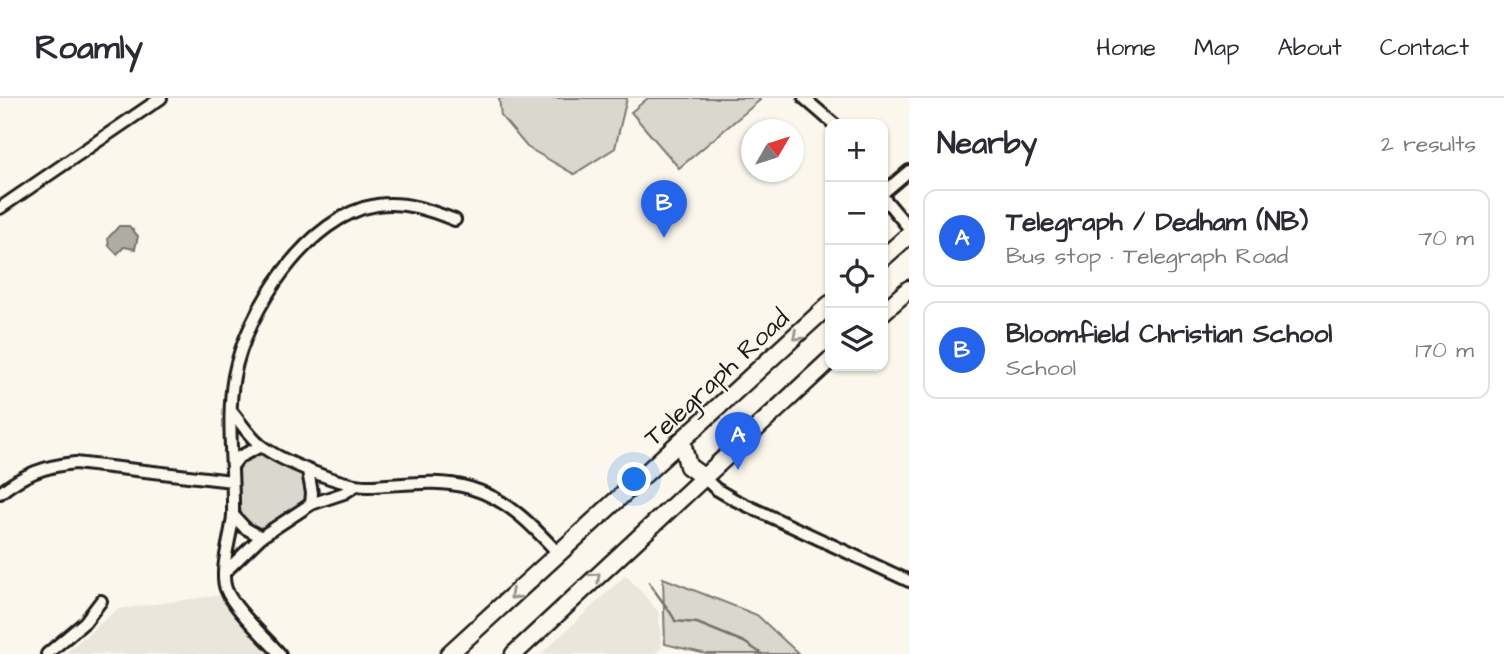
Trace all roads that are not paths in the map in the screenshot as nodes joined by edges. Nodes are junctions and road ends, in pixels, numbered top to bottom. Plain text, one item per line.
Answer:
1 (161, 98) edge
2 (804, 98) edge
3 (828, 119) edge
4 (909, 171) edge
5 (888, 190) edge
6 (888, 201) edge
7 (0, 208) edge
8 (454, 220) dead end
9 (909, 228) edge
10 (909, 235) edge
11 (888, 254) edge
12 (909, 289) edge
13 (826, 308) edge
14 (888, 308) edge
15 (825, 365) edge
16 (232, 412) junction
17 (682, 442) junction
18 (261, 446) junction
19 (233, 465) junction
20 (308, 471) junction
21 (703, 477) junction
22 (232, 481) junction
23 (355, 486) junction
24 (0, 493) edge
25 (311, 505) junction
26 (233, 516) junction
27 (261, 537) junction
28 (559, 554) junction
29 (226, 570) junction
30 (909, 581) edge
31 (101, 601) dead end
32 (47, 654) edge
33 (280, 654) edge
34 (449, 654) edge
35 (514, 654) edge

1 - 7 street
2 - 3 street
4 - 5 street
6 - 9 street
8 - 16 street
10 - 11 highway
12 - 14 highway
13 -> 17 highway, Telegraph Road
15 - 21 highway
16 - 18 street
16 - 19 street
17 - 21 highway
17 - 28 highway, Telegraph Road
18 - 19 street
18 - 20 street
19 - 22 street
20 - 23 street
20 - 25 street
21 - 30 street
35 -> 21 highway
22 - 24 street
22 - 26 street
23 - 25 street
23 - 28 street
25 - 27 street
26 - 27 street
26 - 29 street
27 - 29 street
28 -> 34 highway, Telegraph Road
29 - 33 street
31 - 32 street

